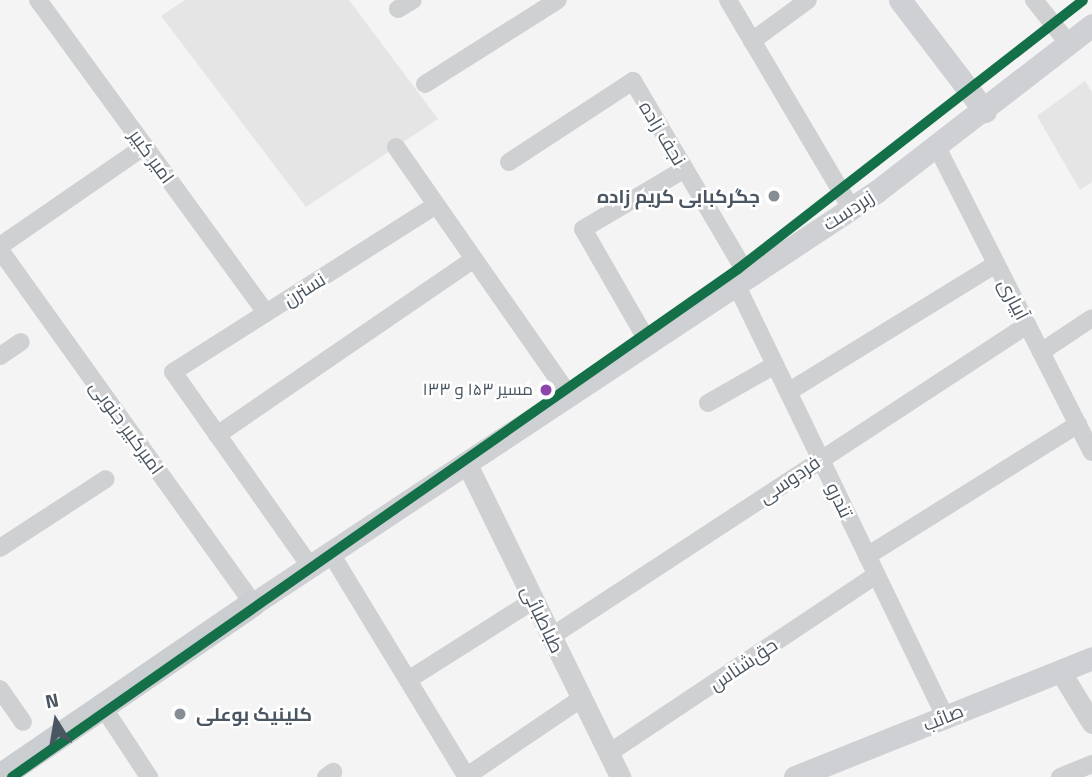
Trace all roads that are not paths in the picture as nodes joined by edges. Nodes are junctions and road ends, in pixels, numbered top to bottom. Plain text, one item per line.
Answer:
1 (38, 0) edge
2 (558, 0) edge
3 (728, 0) edge
4 (808, 0) edge
5 (900, 0) edge
6 (1034, 0) edge
7 (1092, 25) edge
8 (752, 41) junction
9 (1069, 44) junction
10 (425, 84) dead end
11 (985, 111) junction
12 (145, 146) junction
13 (396, 147) dead end
14 (937, 147) junction
15 (509, 162) dead end
16 (685, 169) junction
17 (435, 206) junction
18 (851, 208) junction
19 (0, 248) edge
20 (473, 260) junction
21 (996, 264) junction
22 (742, 280) junction
23 (266, 313) junction
24 (1092, 318) edge
25 (1027, 324) junction
26 (21, 342) dead end
27 (648, 342) junction
28 (1041, 352) junction
29 (0, 356) edge
30 (775, 365) junction
31 (788, 392) junction
32 (568, 394) junction
33 (708, 402) dead end
34 (1078, 424) junction
35 (217, 435) junction
36 (1092, 452) edge
37 (820, 458) junction
38 (466, 462) junction
39 (106, 479) dead end
40 (0, 548) edge
41 (330, 552) junction
42 (867, 556) junction
43 (310, 566) junction
44 (876, 575) junction
45 (534, 600) junction
46 (253, 604) junction
47 (552, 636) junction
48 (1092, 658) edge
49 (1060, 671) junction
50 (408, 680) junction
51 (0, 689) edge
52 (582, 698) junction
53 (103, 707) junction
54 (945, 717) junction
55 (23, 722) dead end
56 (1092, 723) edge
57 (609, 753) junction
58 (1092, 764) edge
59 (0, 777) edge
60 (149, 777) edge
61 (467, 777) edge
62 (620, 777) edge
63 (795, 777) edge
64 (1060, 777) edge

1 - 12 street, امیر کبیر
2 - 10 street
3 - 8 street
4 - 8 street
5 - 11 main road
6 - 9 street
7 - 9 main road, زبردست
8 - 18 street
9 - 11 main road, زبردست
11 - 14 main road, زبردست
12 - 19 street
12 - 23 street, امیر کبیر
13 - 17 street
14 - 18 main road, زبردست
14 - 21 street, آبیاری
15 - 16 street, نجف زاده
16 - 22 street, نجف زاده
16 - 27 street
17 - 20 street
17 - 23 street, نسترن
18 - 22 main road, زبردست
19 - 46 street, امیرکبیر جنوبی
20 - 32 street
20 - 35 street
21 - 25 street, آبیاری
21 - 31 street
22 - 27 main road, زبردست
22 - 30 street, تندرو
23 - 35 street, نسترن
24 - 28 street
25 - 28 street, آبیاری
25 - 37 street, فردوسی
26 - 29 street
27 - 32 main road, زبردست
28 - 34 street, آبیاری
30 - 31 street, تندرو
30 - 33 street
31 - 37 street, تندرو
32 - 38 main road, زبردست
34 - 36 street, آبیاری
34 - 42 street
35 - 43 street
37 - 42 street, تندرو
37 - 47 street, فردوسی
38 - 41 main road, زبردست
38 - 45 street, طباطبائی
39 - 40 street
41 - 43 main road, زبردست
41 - 50 street
42 - 44 street, تندرو
43 - 46 main road, زبردست
44 - 54 street, تندرو
44 - 57 street, حق‌شناس
45 - 47 street, طباطبائی
45 - 50 street
46 - 53 main road, زبردست
47 - 52 street, طباطبائی
48 - 49 main road, صائب
49 - 54 main road, صائب
49 - 56 street
50 - 61 street
51 - 55 street
52 - 57 street, طباطبائی
52 - 61 street
53 - 59 main road, زبردست
53 - 60 street
54 - 63 main road, صائب
57 - 62 street, طباطبائی
58 - 64 street

